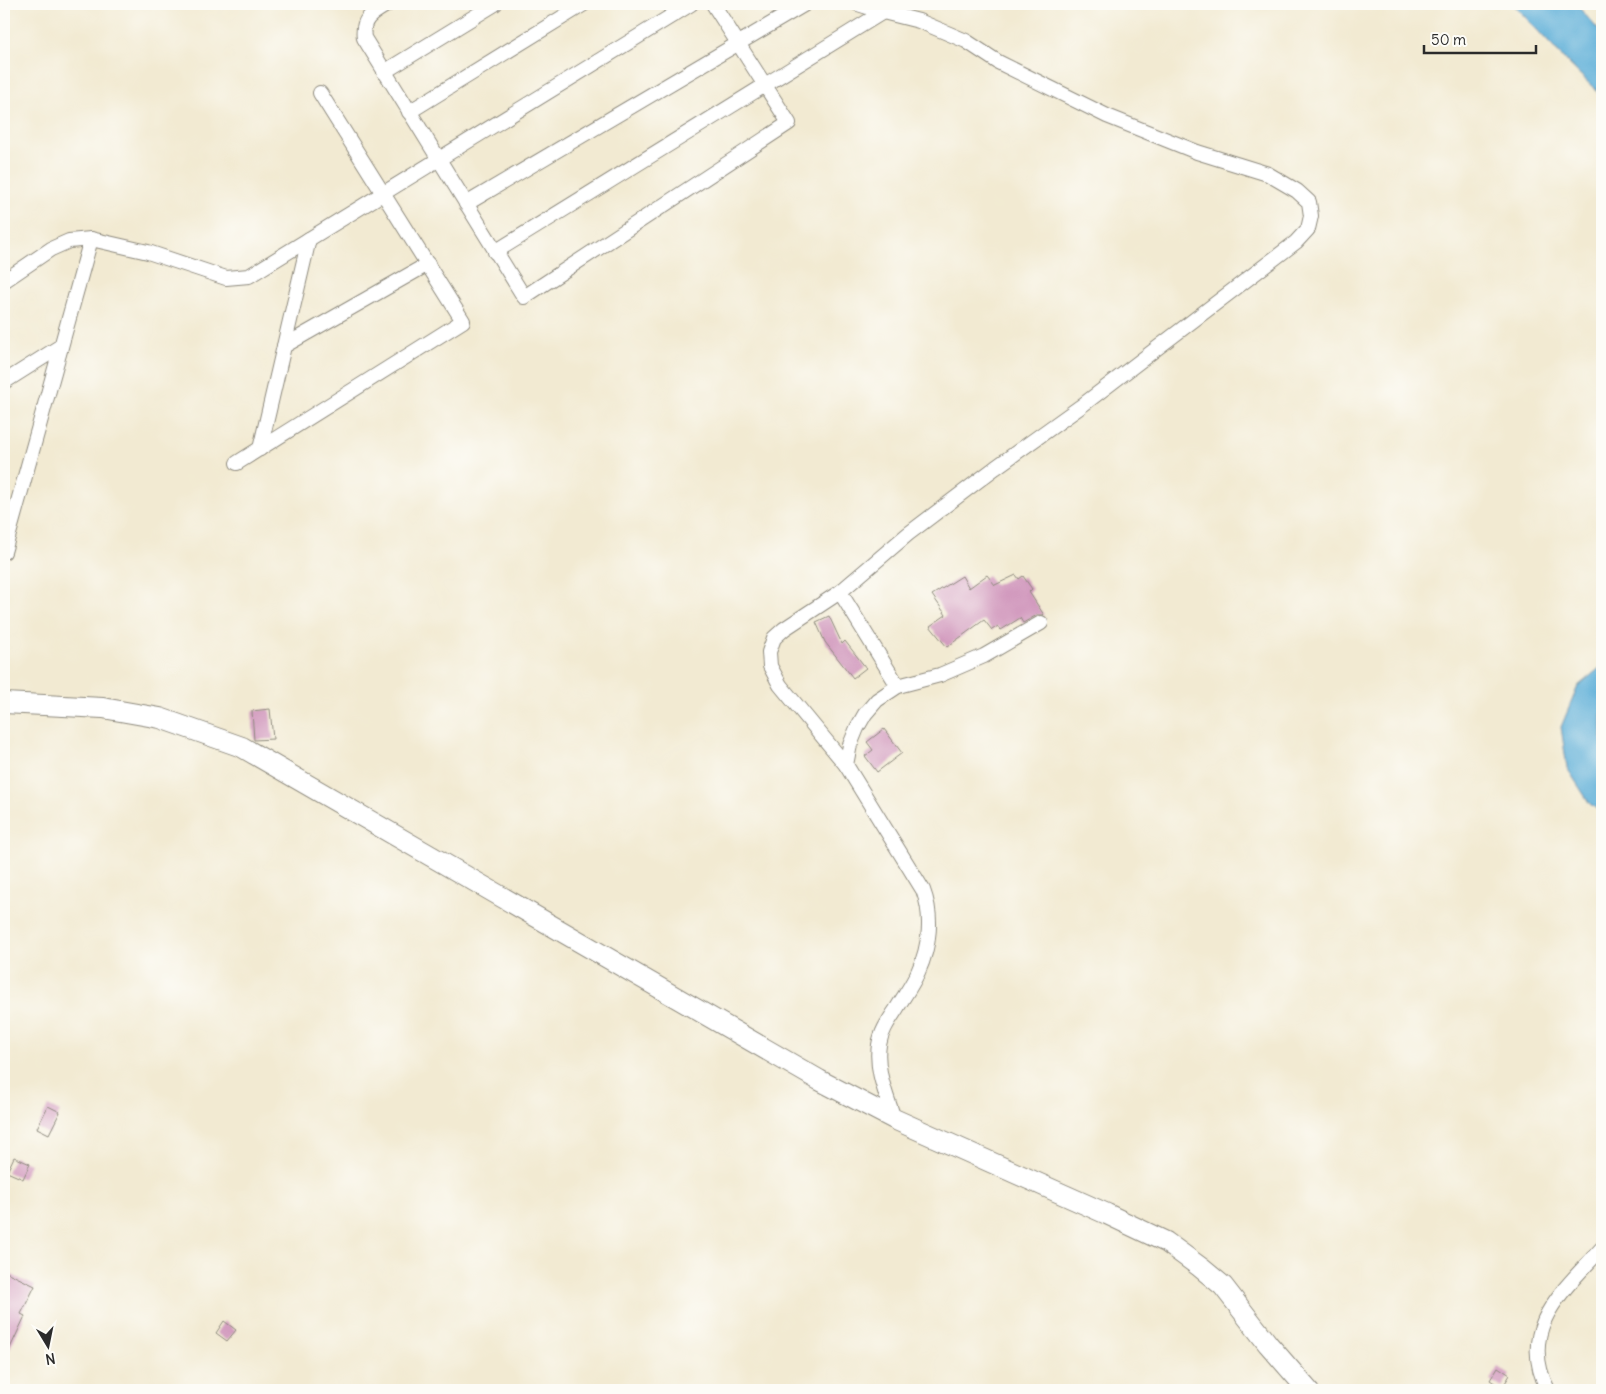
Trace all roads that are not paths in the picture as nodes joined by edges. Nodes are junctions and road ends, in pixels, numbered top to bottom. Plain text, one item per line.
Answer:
1 (388, 4) edge
2 (495, 4) edge
3 (584, 4) edge
4 (691, 4) edge
5 (713, 4) edge
6 (805, 4) edge
7 (858, 4) edge
8 (883, 12) junction
9 (738, 43) junction
10 (384, 72) junction
11 (765, 85) junction
12 (320, 93) dead end
13 (409, 112) junction
14 (438, 159) junction
15 (383, 193) junction
16 (466, 204) junction
17 (91, 239) junction
18 (309, 239) junction
19 (496, 252) junction
20 (428, 264) junction
21 (4, 281) edge
22 (61, 346) junction
23 (284, 346) junction
24 (4, 382) edge
25 (260, 449) junction
26 (237, 463) dead end
27 (4, 552) edge
28 (840, 592) junction
29 (1041, 623) dead end
30 (898, 686) junction
31 (4, 703) edge
32 (846, 765) junction
33 (894, 1119) junction
34 (1602, 1248) edge
35 (1308, 1390) edge
36 (1548, 1390) edge

1 - 10 street
2 - 10 street
3 - 13 street
4 - 14 street
5 - 9 street
6 - 9 street
7 - 8 street
8 - 11 street
8 - 28 street
9 - 11 street
9 - 16 street
10 - 13 street
11 - 19 street
11 - 19 street
12 - 15 street
13 - 14 street
14 - 15 street
14 - 16 street
15 - 18 street
15 - 20 street
16 - 19 street
17 - 18 street
17 - 21 street
17 - 22 street
18 - 23 street
20 - 23 street
20 - 25 street
22 - 24 street
22 - 27 street
23 - 25 street
25 - 26 street
28 - 30 street
28 - 32 street
29 - 30 street
30 - 32 street
31 - 33 street
32 - 33 street
33 - 35 street
34 - 36 street

